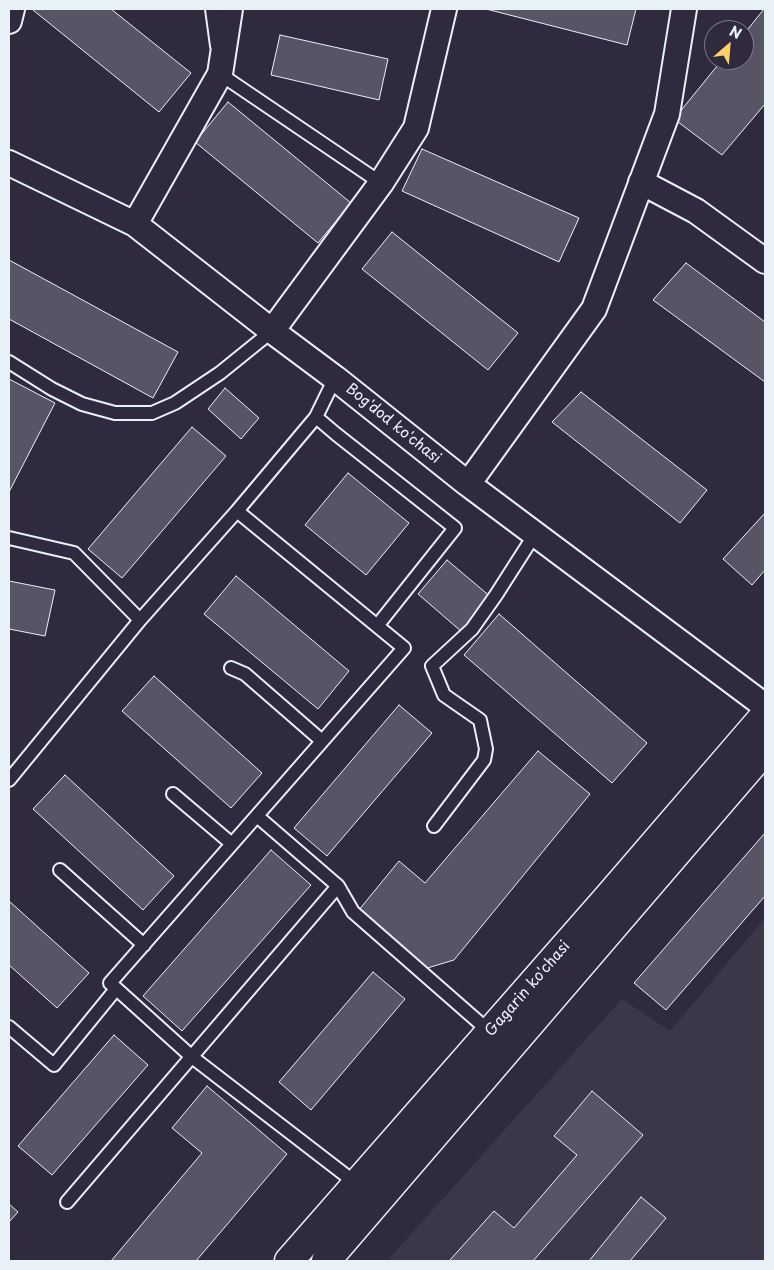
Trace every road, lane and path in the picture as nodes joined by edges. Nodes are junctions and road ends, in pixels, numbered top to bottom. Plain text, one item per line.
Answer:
1 (12, 9) edge
2 (212, 9) edge
3 (230, 9) edge
4 (444, 9) edge
5 (684, 9) edge
6 (9, 21) edge
7 (220, 74) junction
8 (9, 163) edge
9 (641, 182) junction
10 (381, 183) junction
11 (135, 224) junction
12 (765, 261) edge
13 (272, 332) junction
14 (9, 362) edge
15 (335, 378) junction
16 (316, 416) junction
17 (468, 484) junction
18 (237, 511) junction
19 (535, 534) junction
20 (9, 538) edge
21 (140, 620) junction
22 (377, 626) junction
23 (231, 668) dead end
24 (765, 706) edge
25 (765, 715) edge
26 (322, 741) junction
27 (765, 750) edge
28 (9, 780) edge
29 (173, 794) dead end
30 (257, 816) junction
31 (434, 826) dead end
32 (232, 844) junction
33 (60, 870) dead end
34 (338, 886) junction
35 (144, 945) junction
36 (116, 989) junction
37 (9, 1027) edge
38 (490, 1032) junction
39 (192, 1057) junction
40 (357, 1184) junction
41 (67, 1202) dead end
42 (289, 1261) edge
43 (326, 1261) edge

1 - 6 street
2 - 7 lane
3 - 7 street
4 - 10 street
5 - 9 street
7 - 10 lane
7 - 11 street
8 - 11 street, Bog'dod ko'chasi
9 - 12 street
9 - 17 street
10 - 13 street
11 - 13 street, Bog'dod ko'chasi
13 - 14 lane
13 - 15 street, Bog'dod ko'chasi
15 - 16 lane
15 - 17 street, Bog'dod ko'chasi
16 - 18 lane
16 - 22 lane
17 - 19 street, Bog'dod ko'chasi
18 - 21 lane
18 - 22 lane
19 - 24 street, Bog'dod ko'chasi
19 - 31 lane
20 - 21 lane
21 - 28 lane
22 - 26 lane
23 - 26 lane
25 - 38 main road, Gagarin ko'chasi
26 - 30 lane
27 - 43 main road, Gagarin ko'chasi
29 - 32 lane
30 - 32 lane
30 - 34 lane
32 - 35 lane
33 - 35 lane
34 - 38 lane
34 - 39 lane
35 - 36 lane
36 - 37 lane
36 - 39 lane
38 - 40 main road, Gagarin ko'chasi
39 - 40 lane
39 - 41 lane
40 - 42 main road, Gagarin ko'chasi

